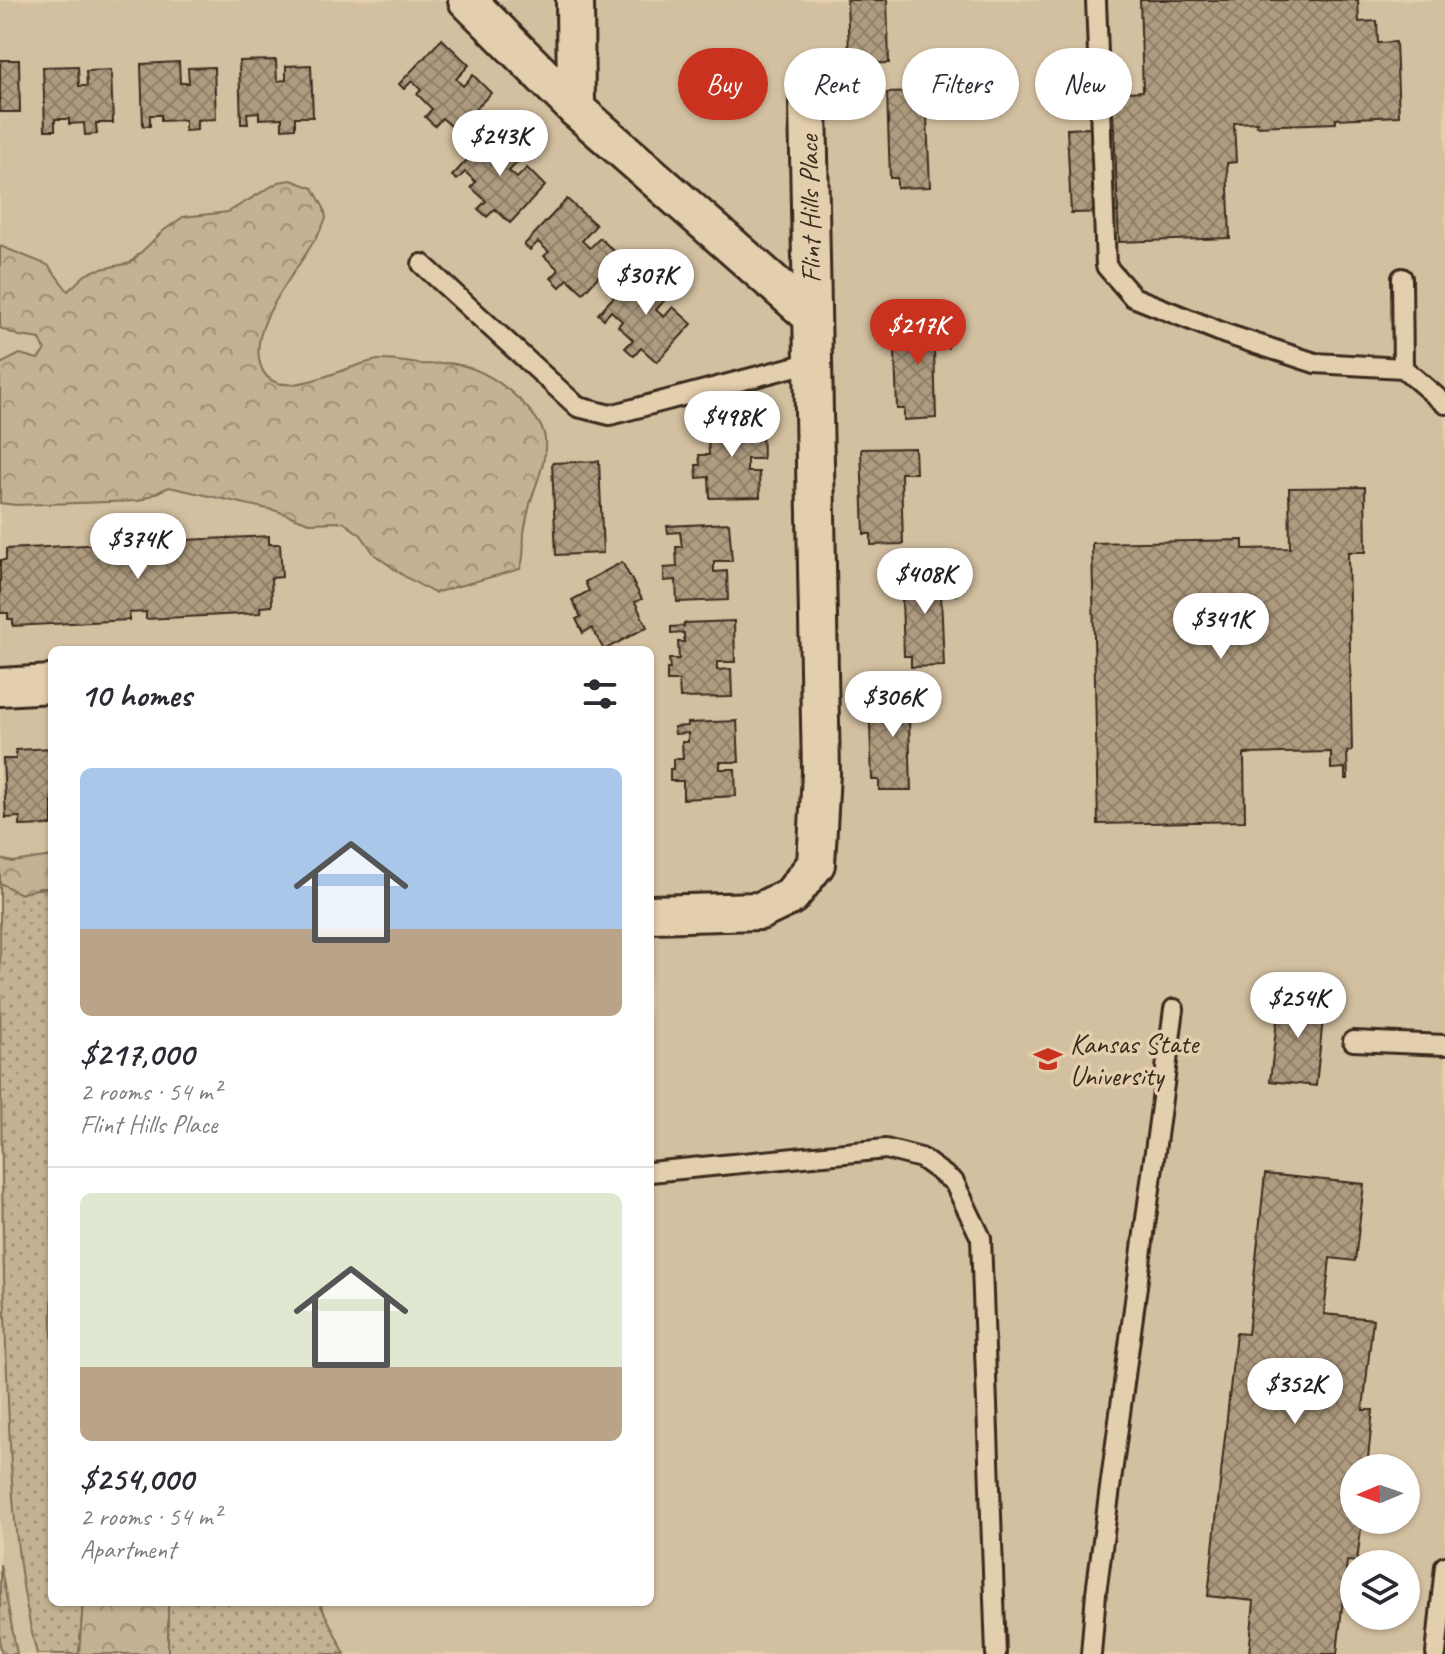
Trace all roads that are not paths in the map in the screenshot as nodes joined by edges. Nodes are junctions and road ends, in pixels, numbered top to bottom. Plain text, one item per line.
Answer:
1 (467, 0) edge
2 (575, 0) edge
3 (1096, 0) edge
4 (576, 109) junction
5 (808, 120) edge
6 (422, 264) dead end
7 (1402, 278) dead end
8 (810, 315) junction
9 (812, 362) junction
10 (1403, 368) junction
11 (1445, 404) edge
12 (48, 684) edge
13 (0, 687) edge
14 (654, 914) edge
15 (1174, 1009) dead end
16 (1353, 1041) dead end
17 (1445, 1045) edge
18 (654, 1172) edge
19 (1445, 1566) edge
20 (996, 1654) edge
21 (1091, 1654) edge
22 (1436, 1654) edge

1 - 4 street, Flint Hills Place
2 - 4 street
3 - 10 lane
4 - 8 street, Flint Hills Place
5 - 8 street, Flint Hills Place
6 - 9 lane
7 - 10 lane
8 - 9 street, Flint Hills Place
9 - 14 street, Flint Hills Place
10 - 11 lane
12 - 13 street
15 - 21 lane
16 - 17 lane
18 - 20 lane
19 - 22 lane

